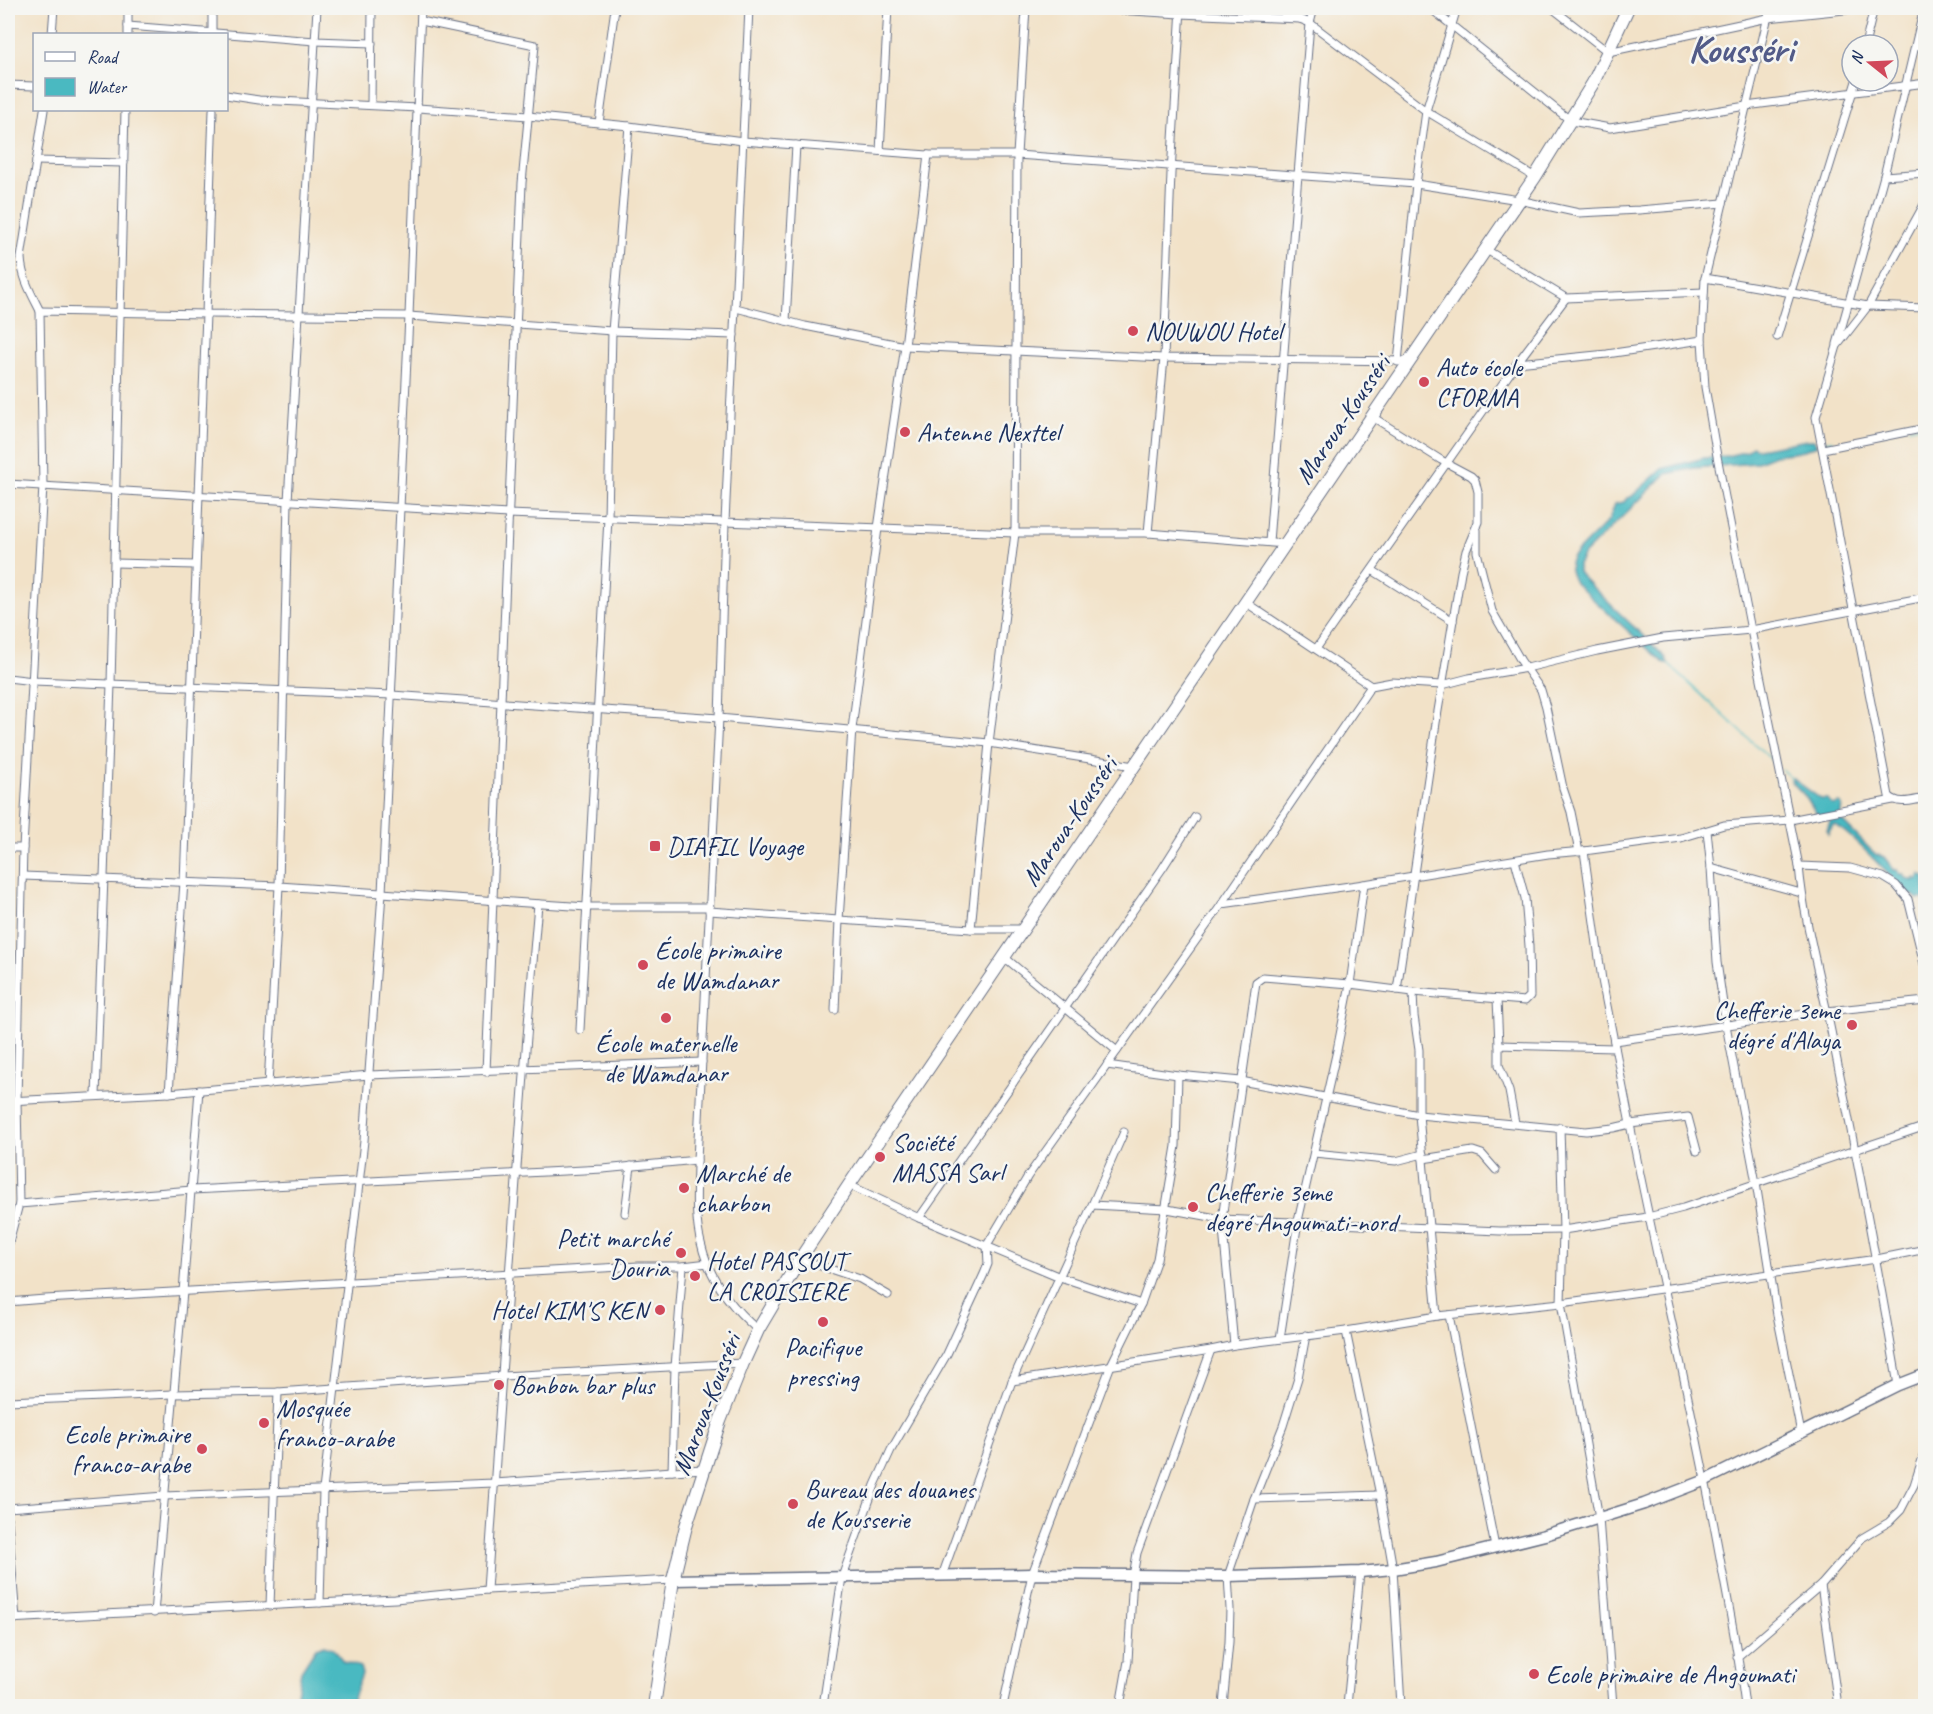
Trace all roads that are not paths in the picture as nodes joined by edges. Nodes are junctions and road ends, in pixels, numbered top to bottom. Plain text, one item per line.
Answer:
1 (54, 8) edge
2 (128, 8) edge
3 (212, 8) edge
4 (317, 8) edge
5 (372, 8) edge
6 (421, 8) edge
7 (615, 8) edge
8 (750, 8) edge
9 (888, 8) edge
10 (1026, 8) edge
11 (1086, 8) edge
12 (1286, 8) edge
13 (1314, 8) edge
14 (1430, 8) edge
15 (1457, 8) edge
16 (1552, 8) edge
17 (1628, 8) edge
18 (1770, 8) edge
19 (1863, 8) edge
20 (1874, 8) edge
21 (1924, 8) edge
22 (1181, 11) edge
23 (1768, 18) junction
24 (1300, 19) junction
25 (421, 21) junction
26 (1310, 23) junction
27 (1452, 25) junction
28 (128, 30) edge
29 (52, 33) edge
30 (191, 33) edge
31 (212, 33) edge
32 (1868, 33) edge
33 (228, 35) edge
34 (315, 41) junction
35 (372, 43) junction
36 (1608, 52) junction
37 (1926, 82) edge
38 (8, 85) edge
39 (33, 86) edge
40 (1906, 86) junction
41 (1900, 87) edge
42 (1853, 93) joint
43 (228, 95) edge
44 (313, 103) junction
45 (371, 105) junction
46 (1746, 106) junction
47 (418, 108) junction
48 (44, 111) edge
49 (125, 111) edge
50 (213, 111) edge
51 (1426, 111) junction
52 (528, 116) junction
53 (1571, 121) junction
54 (599, 123) junction
55 (629, 126) junction
56 (743, 141) junction
57 (796, 145) junction
58 (880, 151) junction
59 (928, 155) junction
60 (1017, 155) junction
61 (36, 161) junction
62 (124, 163) junction
63 (1171, 166) junction
64 (1926, 173) edge
65 (1299, 174) junction
66 (1884, 176) junction
67 (1535, 177) junction
68 (1416, 184) junction
69 (1519, 200) junction
70 (1926, 201) edge
71 (1723, 203) junction
72 (1485, 249) junction
73 (1705, 278) junction
74 (1704, 292) junction
75 (1790, 293) junction
76 (1566, 298) junction
77 (1848, 303) junction
78 (1868, 306) junction
79 (736, 308) junction
80 (1926, 308) edge
81 (40, 310) junction
82 (120, 313) junction
83 (206, 314) junction
84 (298, 316) junction
85 (409, 316) junction
86 (786, 321) junction
87 (516, 325) junction
88 (612, 331) junction
89 (734, 335) junction
90 (1777, 337) dead end
91 (1702, 340) junction
92 (905, 346) junction
93 (1837, 346) junction
94 (1016, 351) junction
95 (1164, 358) junction
96 (1284, 360) junction
97 (1404, 362) junction
98 (1517, 363) junction
99 (1371, 416) junction
100 (1925, 430) edge
101 (1823, 448) junction
102 (1448, 462) junction
103 (8, 484) edge
104 (43, 486) junction
105 (116, 492) junction
106 (198, 496) junction
107 (288, 501) junction
108 (400, 508) junction
109 (508, 514) junction
110 (608, 518) junction
111 (725, 522) junction
112 (1478, 522) junction
113 (878, 528) junction
114 (1015, 533) junction
115 (1148, 533) junction
116 (1269, 542) junction
117 (1285, 544) junction
118 (115, 563) junction
119 (195, 565) junction
120 (1372, 570) junction
121 (1926, 597) edge
122 (1245, 602) junction
123 (1853, 612) junction
124 (1453, 621) junction
125 (1751, 630) junction
126 (1316, 649) junction
127 (1527, 668) junction
128 (8, 678) edge
129 (33, 681) junction
130 (111, 684) junction
131 (1442, 685) junction
132 (190, 686) junction
133 (1371, 686) junction
134 (282, 689) junction
135 (392, 695) junction
136 (500, 704) junction
137 (598, 710) junction
138 (719, 718) junction
139 (852, 729) junction
140 (990, 743) junction
141 (1134, 766) junction
142 (1926, 798) edge
143 (1893, 800) junction
144 (1195, 817) dead end
145 (1790, 820) junction
146 (1707, 831) junction
147 (8, 848) edge
148 (23, 848) junction
149 (1581, 852) junction
150 (1515, 860) junction
151 (1799, 866) junction
152 (1712, 868) junction
153 (1414, 875) junction
154 (23, 876) junction
155 (104, 880) junction
156 (184, 882) junction
157 (1364, 884) junction
158 (279, 886) junction
159 (382, 893) junction
160 (1801, 893) junction
161 (493, 901) junction
162 (538, 904) junction
163 (1222, 904) junction
164 (587, 907) junction
165 (710, 909) junction
166 (839, 920) junction
167 (971, 929) junction
168 (1022, 929) junction
169 (1004, 956) junction
170 (1926, 972) edge
171 (1350, 984) junction
172 (1397, 990) junction
173 (1413, 992) junction
174 (1497, 999) junction
175 (1926, 1000) edge
176 (1066, 1007) junction
177 (835, 1010) dead end
178 (1827, 1011) junction
179 (1726, 1025) junction
180 (580, 1030) dead end
181 (1614, 1044) junction
182 (1498, 1046) junction
183 (1117, 1051) junction
184 (702, 1062) junction
185 (1107, 1065) junction
186 (524, 1070) junction
187 (486, 1072) junction
188 (369, 1075) junction
189 (1178, 1075) junction
190 (1241, 1081) junction
191 (268, 1085) junction
192 (199, 1090) junction
193 (169, 1093) junction
194 (96, 1096) junction
195 (1327, 1098) junction
196 (17, 1100) junction
197 (8, 1101) edge
198 (1419, 1115) junction
199 (1515, 1123) junction
200 (1630, 1124) junction
201 (1926, 1126) edge
202 (1560, 1127) junction
203 (1124, 1132) dead end
204 (1855, 1149) junction
205 (1697, 1151) dead end
206 (1314, 1153) junction
207 (1423, 1157) junction
208 (697, 1160) junction
209 (631, 1166) junction
210 (1496, 1170) dead end
211 (517, 1172) junction
212 (359, 1180) junction
213 (1756, 1183) junction
214 (849, 1185) junction
215 (192, 1190) junction
216 (19, 1204) junction
217 (1092, 1205) junction
218 (1167, 1209) junction
219 (625, 1213) dead end
220 (1648, 1217) junction
221 (919, 1218) junction
222 (1222, 1219) junction
223 (1298, 1221) junction
224 (1430, 1229) junction
225 (1563, 1230) junction
226 (987, 1245) junction
227 (8, 1246) edge
228 (1926, 1249) edge
229 (800, 1259) junction
230 (1877, 1259) junction
231 (708, 1263) junction
232 (682, 1266) junction
233 (1770, 1273) junction
234 (508, 1274) junction
235 (1060, 1277) junction
236 (347, 1283) junction
237 (1664, 1288) junction
238 (183, 1292) junction
239 (888, 1295) dead end
240 (8, 1302) edge
241 (1561, 1303) junction
242 (1141, 1304) junction
243 (1449, 1315) junction
244 (1437, 1316) junction
245 (758, 1330) junction
246 (1346, 1330) junction
247 (1306, 1335) junction
248 (1280, 1339) junction
249 (1234, 1345) junction
250 (1211, 1350) junction
251 (743, 1362) junction
252 (1111, 1365) junction
253 (675, 1367) junction
254 (1926, 1374) edge
255 (503, 1376) junction
256 (1012, 1381) junction
257 (1898, 1385) junction
258 (335, 1388) junction
259 (278, 1392) junction
260 (173, 1394) junction
261 (8, 1401) edge
262 (1801, 1433) junction
263 (1926, 1447) edge
264 (703, 1469) junction
265 (672, 1471) junction
266 (1706, 1480) junction
267 (494, 1483) junction
268 (323, 1490) junction
269 (273, 1493) junction
270 (164, 1496) junction
271 (1380, 1496) junction
272 (1254, 1499) junction
273 (8, 1508) edge
274 (1599, 1518) junction
275 (8, 1520) edge
276 (1495, 1547) junction
277 (1393, 1569) junction
278 (1360, 1572) junction
279 (1032, 1574) junction
280 (942, 1576) junction
281 (1133, 1576) junction
282 (1228, 1576) junction
283 (842, 1577) junction
284 (673, 1580) junction
285 (1821, 1585) junction
286 (487, 1590) junction
287 (320, 1603) junction
288 (270, 1606) junction
289 (154, 1613) junction
290 (16, 1619) junction
291 (8, 1620) edge
292 (1737, 1657) junction
293 (654, 1707) edge
294 (823, 1707) edge
295 (1003, 1707) edge
296 (1120, 1707) edge
297 (1223, 1707) edge
298 (1347, 1707) edge
299 (1401, 1707) edge
300 (1613, 1707) edge
301 (1745, 1707) edge
302 (1838, 1707) edge

1 - 29 street
2 - 28 street
3 - 31 street
4 - 34 street
5 - 35 street
6 - 25 street
7 - 54 street
8 - 56 street
9 - 58 street
10 - 60 street
11 - 22 street
12 - 24 street
13 - 26 street
14 - 27 street
15 - 27 street
16 - 36 street
17 - 36 highway, Maroua-Kousséri
18 - 23 street
19 - 23 street
20 - 32 street
21 - 40 street
22 - 24 street
22 - 63 street
23 - 36 street
23 - 46 street
24 - 26 street
25 - 47 street
25 - 52 street
26 - 51 street
26 - 65 street
27 - 51 street
27 - 53 street
28 - 30 street
33 - 34 street
34 - 35 street
34 - 44 street
35 - 45 street
36 - 53 highway, Maroua-Kousséri
37 - 40 street
38 - 39 street
40 - 41 street
40 - 66 street
42 - 46 street
42 - 75 street
43 - 44 street
44 - 45 street
44 - 84 street
45 - 47 street
46 - 53 street
46 - 71 street
47 - 52 street
47 - 85 street
48 - 61 street
49 - 62 street
50 - 83 street
51 - 67 street
51 - 68 street
52 - 54 street
52 - 87 street
53 - 67 highway, Maroua-Kousséri
54 - 55 street
55 - 56 street
55 - 88 street
56 - 57 street
56 - 79 street
57 - 58 street
57 - 86 street
58 - 59 street
59 - 60 street
59 - 92 street
60 - 63 street
60 - 94 street
61 - 62 street
61 - 81 street
62 - 82 street
63 - 65 street
63 - 95 street
64 - 66 street
65 - 68 street
65 - 96 street
66 - 77 street
67 - 69 highway, Maroua-Kousséri
68 - 69 street
68 - 97 street
69 - 71 street
69 - 72 highway, Maroua-Kousséri
70 - 78 street
71 - 73 street
72 - 76 street
72 - 97 highway, Maroua-Kousséri
73 - 74 street
73 - 75 street
74 - 76 street
74 - 91 street
75 - 77 street
75 - 90 street
76 - 98 street
77 - 78 street
77 - 93 street
78 - 80 street
78 - 93 street
79 - 86 street
79 - 89 street
81 - 82 street
81 - 104 street
82 - 83 street
82 - 105 street
83 - 84 street
83 - 106 street
84 - 85 street
84 - 107 street
85 - 87 street
85 - 108 street
86 - 92 street
87 - 88 street
87 - 109 street
88 - 89 street
88 - 110 street
89 - 111 street
91 - 98 street
91 - 125 street
92 - 94 street
92 - 113 street
93 - 101 street
94 - 95 street
94 - 114 street
95 - 96 street
95 - 115 street
96 - 97 street
96 - 116 street
97 - 99 highway, Maroua-Kousséri
98 - 102 street
99 - 102 street
99 - 117 highway, Maroua-Kousséri
100 - 101 street
101 - 123 street
102 - 112 street
102 - 120 street
103 - 104 street
104 - 105 street
104 - 129 street
105 - 106 street
105 - 118 street
106 - 107 street
106 - 119 street
107 - 108 street
107 - 134 street
108 - 109 street
108 - 135 street
109 - 110 street
109 - 136 street
110 - 111 street
110 - 137 street
111 - 113 street
111 - 138 street
112 - 124 street
112 - 127 street
113 - 114 street
113 - 139 street
114 - 115 street
114 - 140 street
115 - 116 street
116 - 117 street
117 - 122 highway, Maroua-Kousséri
118 - 119 street
118 - 130 street
119 - 132 street
120 - 124 street
120 - 126 street
121 - 123 street
122 - 126 street
122 - 141 highway, Maroua-Kousséri
123 - 125 street
123 - 143 street
124 - 131 street
125 - 127 street
125 - 145 street
126 - 133 street
127 - 131 street
127 - 149 street
128 - 129 street
129 - 130 street
129 - 148 street
130 - 132 street
130 - 155 street
131 - 133 street
131 - 153 street
132 - 134 street
132 - 156 street
133 - 163 street
134 - 135 street
134 - 158 street
135 - 136 street
135 - 159 street
136 - 137 street
136 - 161 street
137 - 138 street
137 - 164 street
138 - 139 street
138 - 165 street
139 - 140 street
139 - 166 street
140 - 141 street
140 - 167 street
141 - 168 highway, Maroua-Kousséri
142 - 143 street
143 - 145 street
144 - 176 street
145 - 146 street
145 - 151 street
146 - 149 street
146 - 152 street
147 - 148 street
148 - 154 street
149 - 150 street
149 - 181 street
150 - 153 street
150 - 174 street
151 - 160 street
151 - 170 street
152 - 160 street
152 - 179 street
153 - 157 street
153 - 172 street
154 - 155 street
154 - 196 street
155 - 156 street
155 - 194 street
156 - 158 street
156 - 193 street
157 - 163 street
157 - 171 street
158 - 159 street
158 - 191 street
159 - 161 street
159 - 188 street
160 - 178 street
161 - 162 street
161 - 187 street
162 - 164 street
162 - 186 street
163 - 183 street
164 - 165 street
164 - 180 street
165 - 166 street
165 - 184 street
166 - 167 street
166 - 177 street
167 - 168 street
168 - 169 highway, Maroua-Kousséri
169 - 176 street
169 - 214 highway, Maroua-Kousséri
171 - 172 street
171 - 190 street
171 - 195 street
172 - 173 street
173 - 174 street
173 - 198 street
174 - 182 street
175 - 178 street
176 - 183 street
176 - 221 street
178 - 179 street
178 - 204 street
179 - 181 street
179 - 213 street
181 - 182 street
181 - 200 street
182 - 199 street
183 - 185 street
184 - 186 street
184 - 208 street
185 - 189 street
185 - 226 street
186 - 187 street
186 - 211 street
187 - 188 street
188 - 191 street
188 - 212 street
189 - 190 street
189 - 218 street
190 - 195 street
190 - 222 street
191 - 192 street
192 - 193 street
192 - 215 street
193 - 194 street
194 - 196 street
195 - 198 street
195 - 206 street
196 - 197 street
196 - 216 street
198 - 199 street
198 - 207 street
199 - 202 street
200 - 202 street
200 - 205 street
200 - 220 street
201 - 204 street
202 - 225 street
203 - 217 street
204 - 213 street
204 - 230 street
206 - 207 street
206 - 223 street
207 - 210 street
207 - 224 street
208 - 209 street
208 - 231 street
209 - 211 street
209 - 219 street
211 - 212 street
211 - 234 street
212 - 215 street
212 - 236 street
213 - 220 street
213 - 233 street
214 - 221 street
214 - 229 highway, Maroua-Kousséri
215 - 216 street
215 - 238 street
216 - 227 street
217 - 218 street
217 - 235 street
218 - 222 street
218 - 242 street
220 - 225 street
220 - 237 street
221 - 226 street
222 - 223 street
222 - 249 street
223 - 224 street
223 - 248 street
224 - 225 street
224 - 244 street
225 - 241 street
226 - 235 street
226 - 283 street
228 - 230 street
229 - 239 street
229 - 245 highway, Maroua-Kousséri
230 - 233 street
230 - 257 street
231 - 232 street
231 - 245 street
232 - 234 street
232 - 253 street
233 - 237 street
233 - 262 street
234 - 236 street
234 - 255 street
235 - 242 street
235 - 256 street
236 - 238 street
236 - 258 street
237 - 241 street
237 - 266 street
238 - 240 street
238 - 260 street
241 - 243 street
241 - 274 street
242 - 252 street
243 - 244 street
243 - 276 street
244 - 246 street
245 - 251 highway, Maroua-Kousséri
246 - 247 street
246 - 271 street
247 - 248 street
247 - 272 street
248 - 249 street
249 - 250 street
250 - 252 street
250 - 281 street
251 - 253 street
251 - 264 highway, Maroua-Kousséri
252 - 256 street
252 - 279 street
253 - 255 street
253 - 265 street
254 - 257 main road
255 - 258 street
255 - 267 street
256 - 280 street
257 - 262 main road
258 - 259 street
258 - 268 street
259 - 260 street
259 - 269 street
260 - 261 street
260 - 270 street
262 - 266 main road
263 - 285 street
264 - 265 street
264 - 284 highway, Maroua-Kousséri
265 - 267 street
266 - 274 main road
266 - 292 street
267 - 268 street
267 - 286 street
268 - 269 street
268 - 287 street
269 - 270 street
269 - 288 street
270 - 273 street
270 - 289 street
271 - 272 street
271 - 277 street
272 - 282 street
274 - 276 main road
274 - 300 street
275 - 290 street
276 - 277 main road
277 - 278 main road
277 - 299 street
278 - 282 main road
278 - 298 street
279 - 280 main road
279 - 281 main road
279 - 295 street
280 - 283 main road
281 - 282 main road
281 - 296 street
282 - 297 street
283 - 284 main road
283 - 294 street
284 - 286 street
284 - 293 highway, Maroua-Kousséri
285 - 292 street
285 - 302 street
286 - 287 street
287 - 288 street
288 - 289 street
289 - 290 street
290 - 291 street
292 - 301 street

